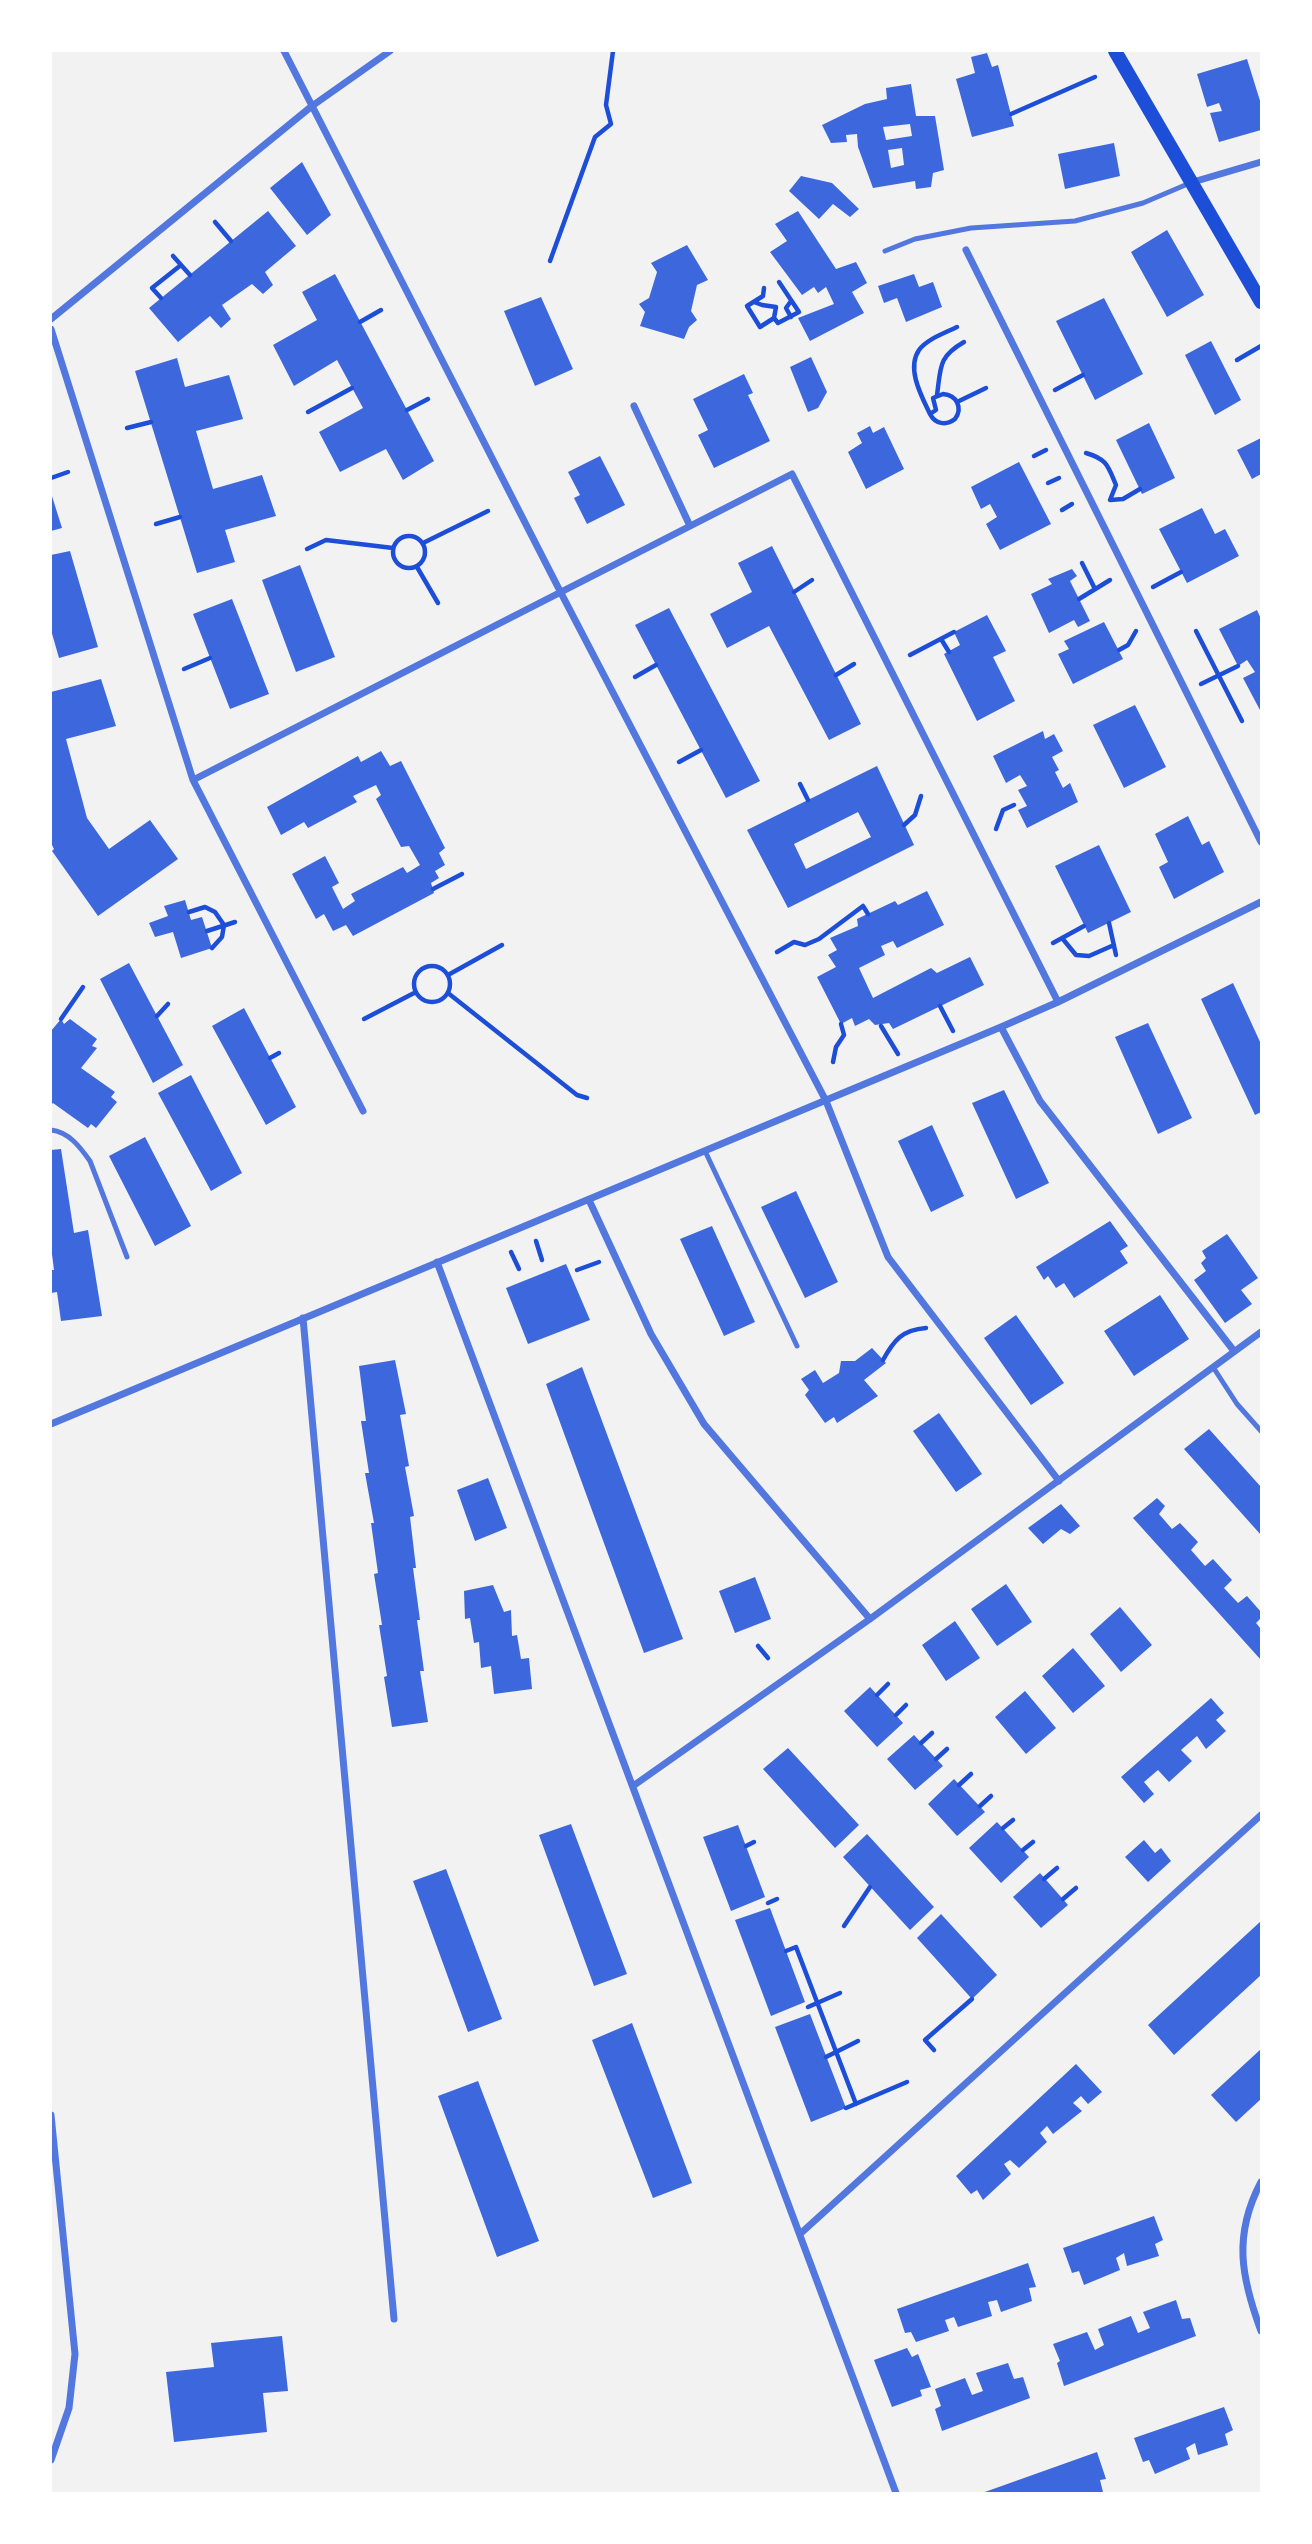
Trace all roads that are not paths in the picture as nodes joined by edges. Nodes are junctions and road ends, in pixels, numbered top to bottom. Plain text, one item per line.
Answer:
1 (284, 51) edge
2 (390, 51) edge
3 (1115, 51) edge
4 (312, 106) junction
5 (1261, 162) edge
6 (1193, 182) junction
7 (966, 250) dead end
8 (884, 251) dead end
9 (1261, 302) edge
10 (51, 319) edge
11 (51, 329) edge
12 (634, 406) dead end
13 (690, 526) junction
14 (561, 593) junction
15 (193, 780) junction
16 (1261, 842) edge
17 (1261, 902) edge
18 (1058, 1002) junction
19 (1001, 1027) junction
20 (826, 1101) junction
21 (363, 1111) dead end
22 (51, 1130) edge
23 (705, 1151) junction
24 (589, 1200) junction
25 (127, 1257) dead end
26 (438, 1262) junction
27 (303, 1318) junction
28 (1261, 1332) edge
29 (797, 1346) dead end
30 (1234, 1352) junction
31 (1213, 1367) junction
32 (51, 1424) edge
33 (1261, 1431) edge
34 (1059, 1480) junction
35 (870, 1619) junction
36 (633, 1786) junction
37 (1261, 1815) edge
38 (51, 2115) edge
39 (1261, 2182) edge
40 (800, 2234) junction
41 (394, 2319) dead end
42 (1261, 2331) edge
43 (51, 2460) edge
44 (896, 2493) edge

1 - 4 street
2 - 4 street
3 - 6 main road
4 - 10 street
4 - 14 street
5 - 6 street
6 - 8 lane
6 - 9 main road
7 - 16 street
11 - 15 street
12 - 13 street
13 - 14 street
13 - 18 street
14 - 15 street
14 - 20 street
15 - 21 street
17 - 18 street
18 - 19 street
19 - 20 street
19 - 30 street
20 - 23 street
20 - 34 street
22 - 25 lane
23 - 24 street
23 - 29 lane
24 - 26 street
24 - 35 street
26 - 27 street
26 - 36 street
27 - 32 street
27 - 41 street
28 - 30 street
30 - 31 street
31 - 33 lane
31 - 34 street
34 - 35 street
35 - 36 street
36 - 40 street
37 - 40 street
38 - 43 street
39 - 42 street
40 - 44 street

